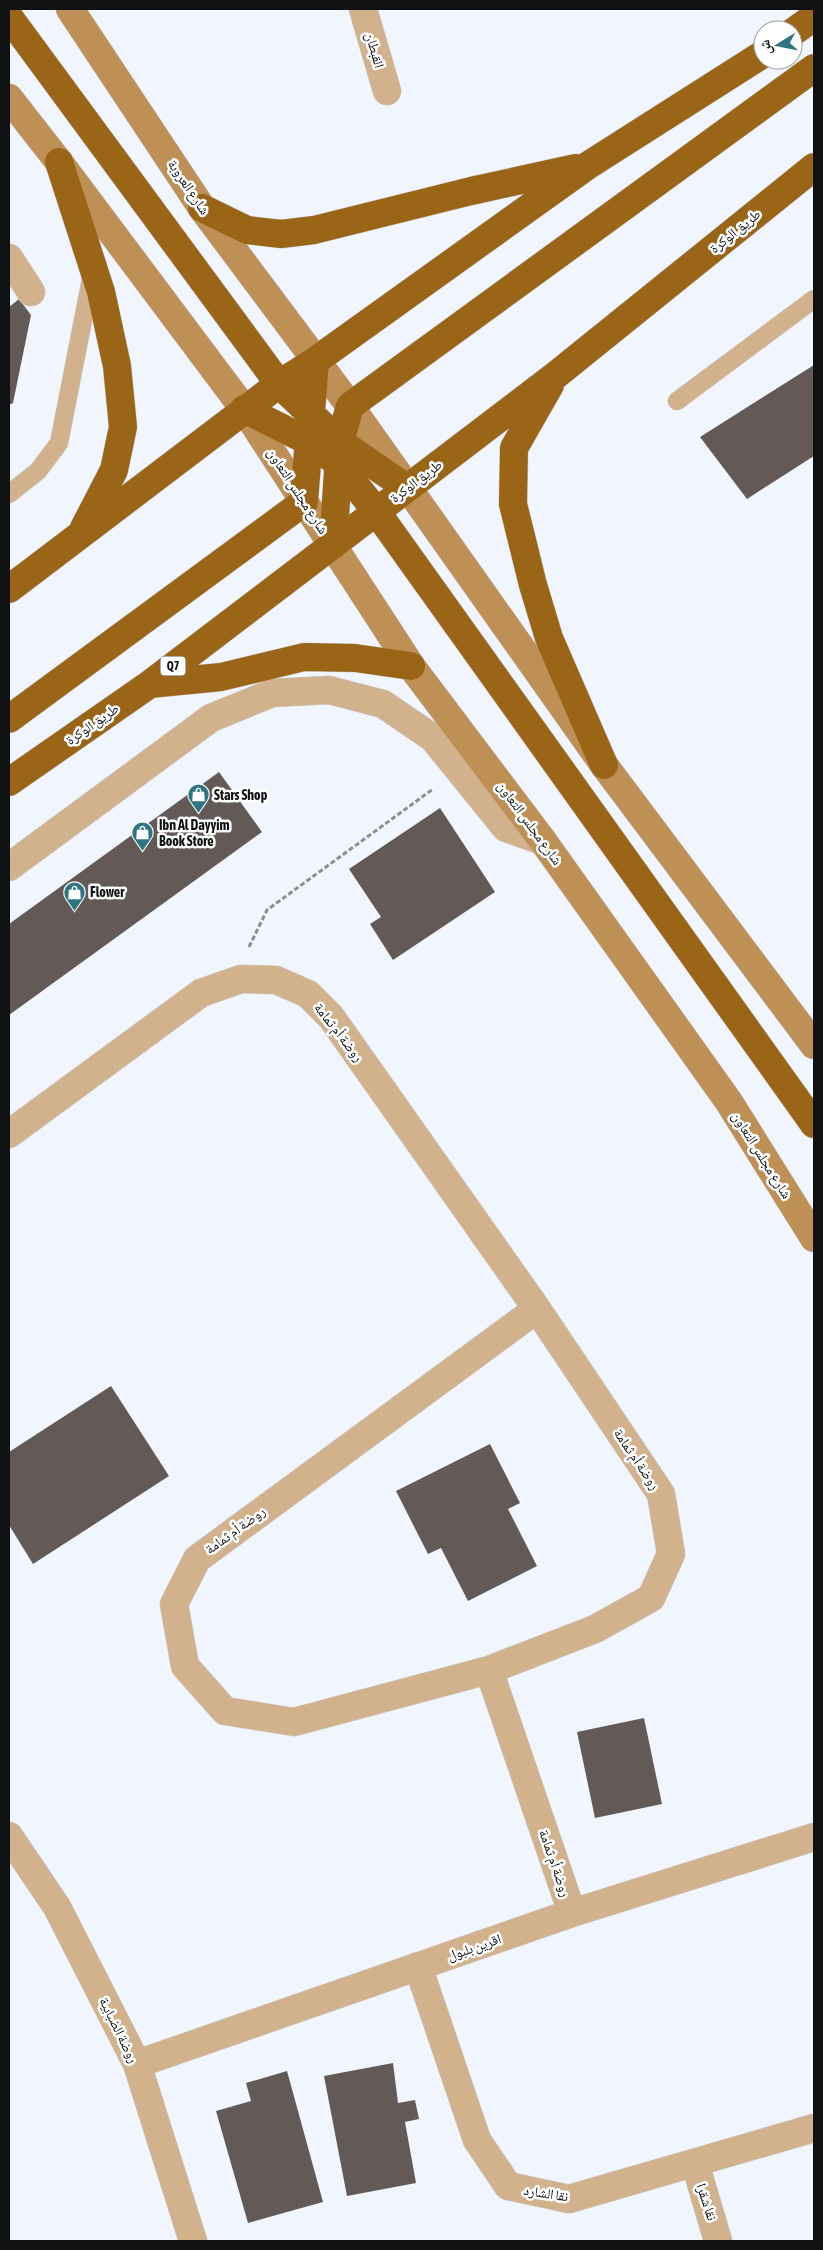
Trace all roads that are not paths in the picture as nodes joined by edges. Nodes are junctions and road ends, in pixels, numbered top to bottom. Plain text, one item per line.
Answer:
1 (70, 9) edge
2 (364, 9) edge
3 (9, 17) edge
4 (814, 17) edge
5 (803, 25) edge
6 (753, 60) edge
7 (814, 68) edge
8 (387, 91) dead end
9 (10, 103) edge
10 (59, 162) junction
11 (587, 166) junction
12 (814, 167) edge
13 (202, 208) junction
14 (9, 258) edge
15 (94, 266) junction
16 (31, 292) dead end
17 (814, 299) edge
18 (315, 361) junction
19 (556, 375) junction
20 (279, 384) junction
21 (677, 401) dead end
22 (350, 406) junction
23 (244, 409) junction
24 (310, 428) junction
25 (339, 452) junction
26 (407, 488) junction
27 (9, 494) edge
28 (304, 502) junction
29 (376, 511) junction
30 (80, 536) junction
31 (333, 545) junction
32 (9, 589) edge
33 (412, 666) junction
34 (150, 684) junction
35 (9, 719) edge
36 (604, 765) junction
37 (9, 782) edge
38 (543, 841) junction
39 (9, 867) edge
40 (814, 1045) edge
41 (814, 1124) edge
42 (9, 1134) edge
43 (814, 1238) edge
44 (537, 1309) junction
45 (489, 1670) junction
46 (9, 1836) edge
47 (814, 1837) edge
48 (572, 1913) junction
49 (418, 1966) junction
50 (137, 2064) junction
51 (814, 2128) edge
52 (695, 2163) junction
53 (193, 2241) edge
54 (718, 2241) edge

1 - 13 main road, شارع العروبة
2 - 8 street, القبطان
3 - 20 highway
4 - 5 highway
6 - 11 highway
7 - 22 highway
9 - 10 main road
10 - 15 highway
10 - 23 main road
11 - 13 highway
11 - 18 highway
12 - 19 highway, طريق الوكرة
13 - 18 main road, شارع العروبة
14 - 16 street
15 - 27 lane
15 - 30 highway
17 - 21 lane
18 - 20 highway
18 - 22 main road
18 - 24 highway
19 - 26 highway, طريق الوكرة
19 - 36 highway
20 - 23 highway
20 - 24 highway
22 - 25 highway
22 - 26 main road
23 - 24 highway
23 - 28 main road, شارع مجلس التعاون
23 - 30 highway
24 - 25 highway
24 - 28 highway
25 - 26 highway
25 - 29 highway
25 - 31 highway
26 - 29 highway, طريق الوكرة
26 - 36 main road
28 - 31 main road, شارع مجلس التعاون
28 - 35 highway
29 - 31 highway, طريق الوكرة
29 - 41 highway
30 - 32 highway
31 - 33 main road, شارع مجلس التعاون
31 - 34 highway, طريق الوكرة / Q7
33 - 34 highway
33 - 38 main road, شارع مجلس التعاون
34 - 37 highway, طريق الوكرة / Q7
36 - 40 main road
38 - 39 street
38 - 43 main road, شارع مجلس التعاون
42 - 44 street, روضة أم ثمامة
44 - 45 street, روضة أم ثمامة
44 - 45 street, روضة أم ثمامة
45 - 48 street, روضة أم ثمامة
46 - 50 street, روضة الضبابية
47 - 48 street, اقرين بلبول
48 - 49 street, اقرين بلبول
49 - 50 street, اقرين بلبول
49 - 52 street, نقا الشارد
50 - 53 street, روضة الضبابية
51 - 52 street, نقا الشارد
52 - 54 street, نقا شقرا

